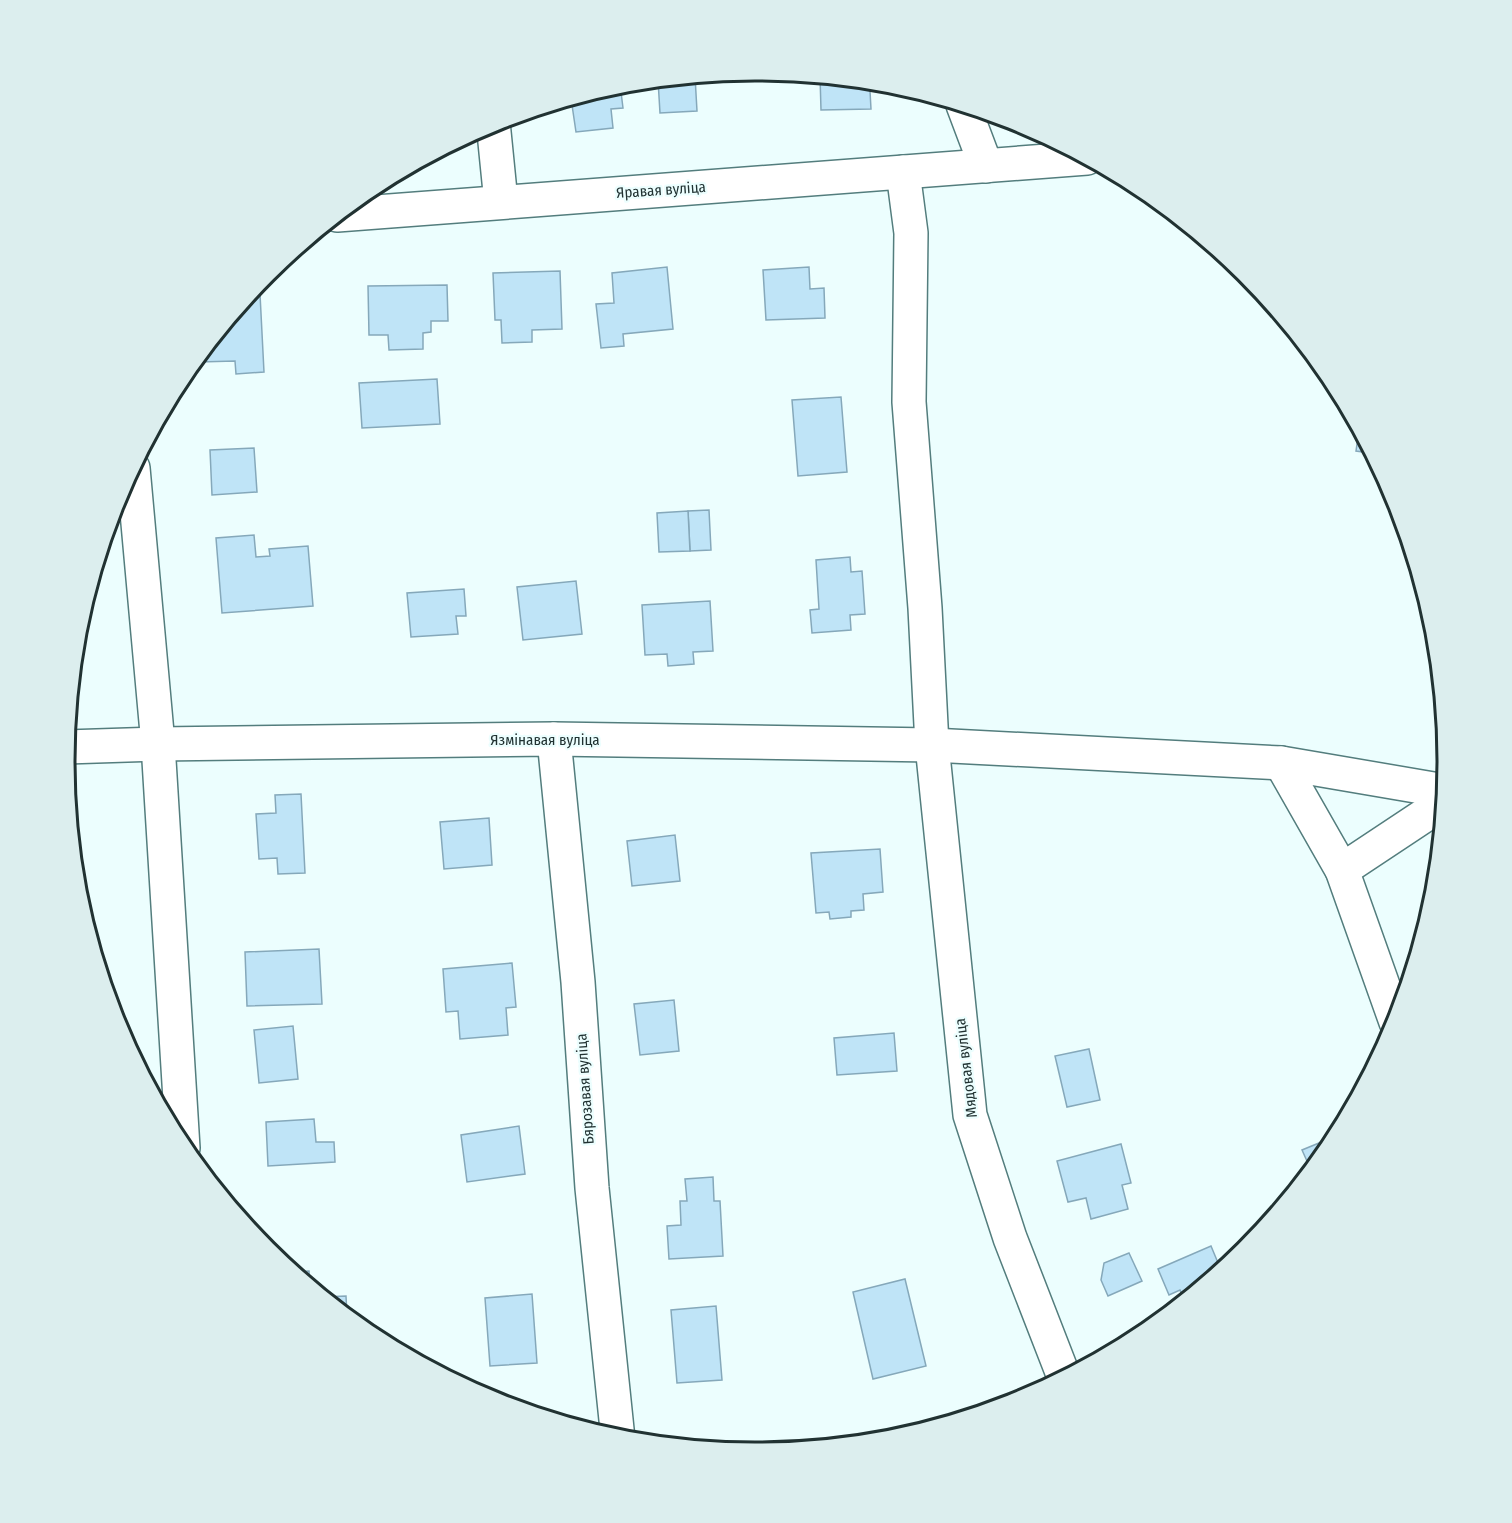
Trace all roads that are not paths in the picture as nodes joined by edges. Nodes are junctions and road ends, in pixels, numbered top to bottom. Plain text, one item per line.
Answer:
1 (967, 114) edge
2 (494, 132) edge
3 (1072, 159) edge
4 (986, 166) junction
5 (903, 172) junction
6 (501, 202) junction
7 (351, 214) edge
8 (134, 484) edge
9 (554, 739) junction
10 (158, 744) junction
11 (932, 745) junction
12 (75, 747) edge
13 (1281, 763) junction
14 (1436, 790) edge
15 (1436, 808) edge
16 (1342, 870) junction
17 (1391, 1007) edge
18 (182, 1127) edge
19 (1061, 1370) edge
20 (617, 1428) edge

1 - 4 street
2 - 6 street
3 - 4 street, Яравая вуліца
4 - 5 street, Яравая вуліца
5 - 6 street, Яравая вуліца
5 - 11 street, Мядовая вуліца
6 - 7 street, Яравая вуліца
8 - 10 street
9 - 10 street, Язмінавая вуліца
9 - 11 street, Язмінавая вуліца
9 - 20 street, Бярозавая вуліца
10 - 12 street, Язмінавая вуліца
10 - 18 street
11 - 13 street, Язмінавая вуліца
11 - 19 street, Мядовая вуліца
13 - 14 street, Язмінавая вуліца
13 - 16 street
15 - 16 street
16 - 17 street

